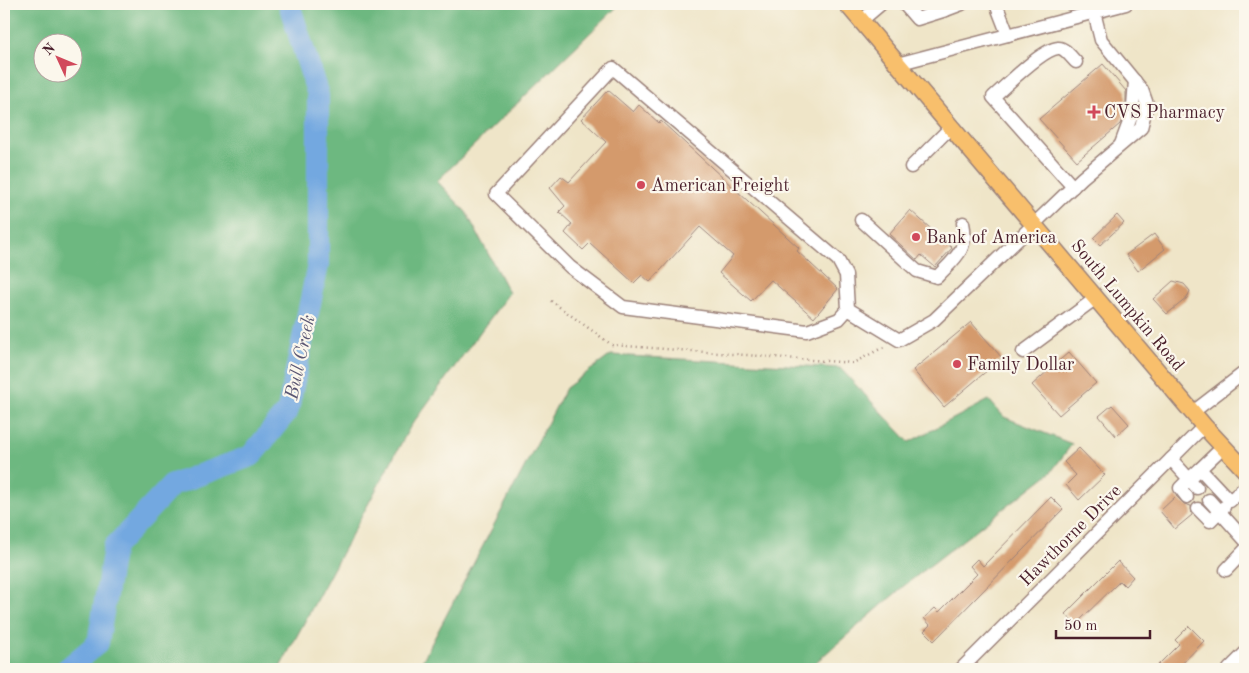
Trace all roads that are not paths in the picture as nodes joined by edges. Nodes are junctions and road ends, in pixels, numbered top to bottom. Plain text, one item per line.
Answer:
1 (847, 4) edge
2 (881, 4) edge
3 (904, 4) edge
4 (962, 4) edge
5 (996, 4) edge
6 (1126, 4) edge
7 (944, 7) edge
8 (1090, 8) edge
9 (861, 21) junction
10 (1008, 35) junction
11 (1076, 62) dead end
12 (897, 64) junction
13 (1139, 85) junction
14 (1134, 112) junction
15 (951, 126) junction
16 (1130, 137) junction
17 (1121, 146) junction
18 (911, 167) dead end
19 (1073, 188) junction
20 (861, 220) dead end
21 (963, 223) dead end
22 (1034, 225) junction
23 (1096, 298) junction
24 (848, 308) junction
25 (1023, 352) dead end
26 (1245, 372) edge
27 (1193, 412) junction
28 (1204, 426) junction
29 (1224, 446) junction
30 (1171, 459) junction
31 (1200, 469) junction
32 (1245, 470) edge
33 (1193, 483) junction
34 (1245, 487) edge
35 (1187, 497) dead end
36 (1209, 500) dead end
37 (1230, 501) junction
38 (1198, 509) dead end
39 (1220, 512) junction
40 (1245, 540) edge
41 (1245, 550) edge
42 (1226, 570) dead end
43 (1245, 653) edge
44 (960, 669) edge
45 (1229, 669) edge

1 - 9 main road, South Lumpkin Road
2 - 9 street
3 - 7 street
4 - 7 street
5 - 10 street
6 - 8 street
8 - 10 street
8 - 13 street
9 - 12 main road, South Lumpkin Road
10 - 12 street
11 - 19 street
12 - 15 main road, South Lumpkin Road
13 - 14 street
13 - 16 street
14 - 16 street
14 - 17 street
15 - 18 street
15 - 22 main road, South Lumpkin Road
16 - 17 street
17 - 19 street
19 - 22 street
20 - 21 street
22 - 23 main road, South Lumpkin Road
22 - 24 street
23 - 25 street
23 - 27 main road, South Lumpkin Road
24 - 24 street
26 - 27 street
27 - 28 main road, South Lumpkin Road
28 - 29 main road, South Lumpkin Road
28 - 30 street, Hawthorne Drive
29 - 31 street
29 - 32 main road, South Lumpkin Road
30 - 33 street
30 - 44 street, Hawthorne Drive
31 - 33 street
31 - 37 street
33 - 35 street
34 - 37 street
36 - 39 street
37 - 39 street
38 - 39 street
39 - 40 street
41 - 42 street
43 - 45 street

